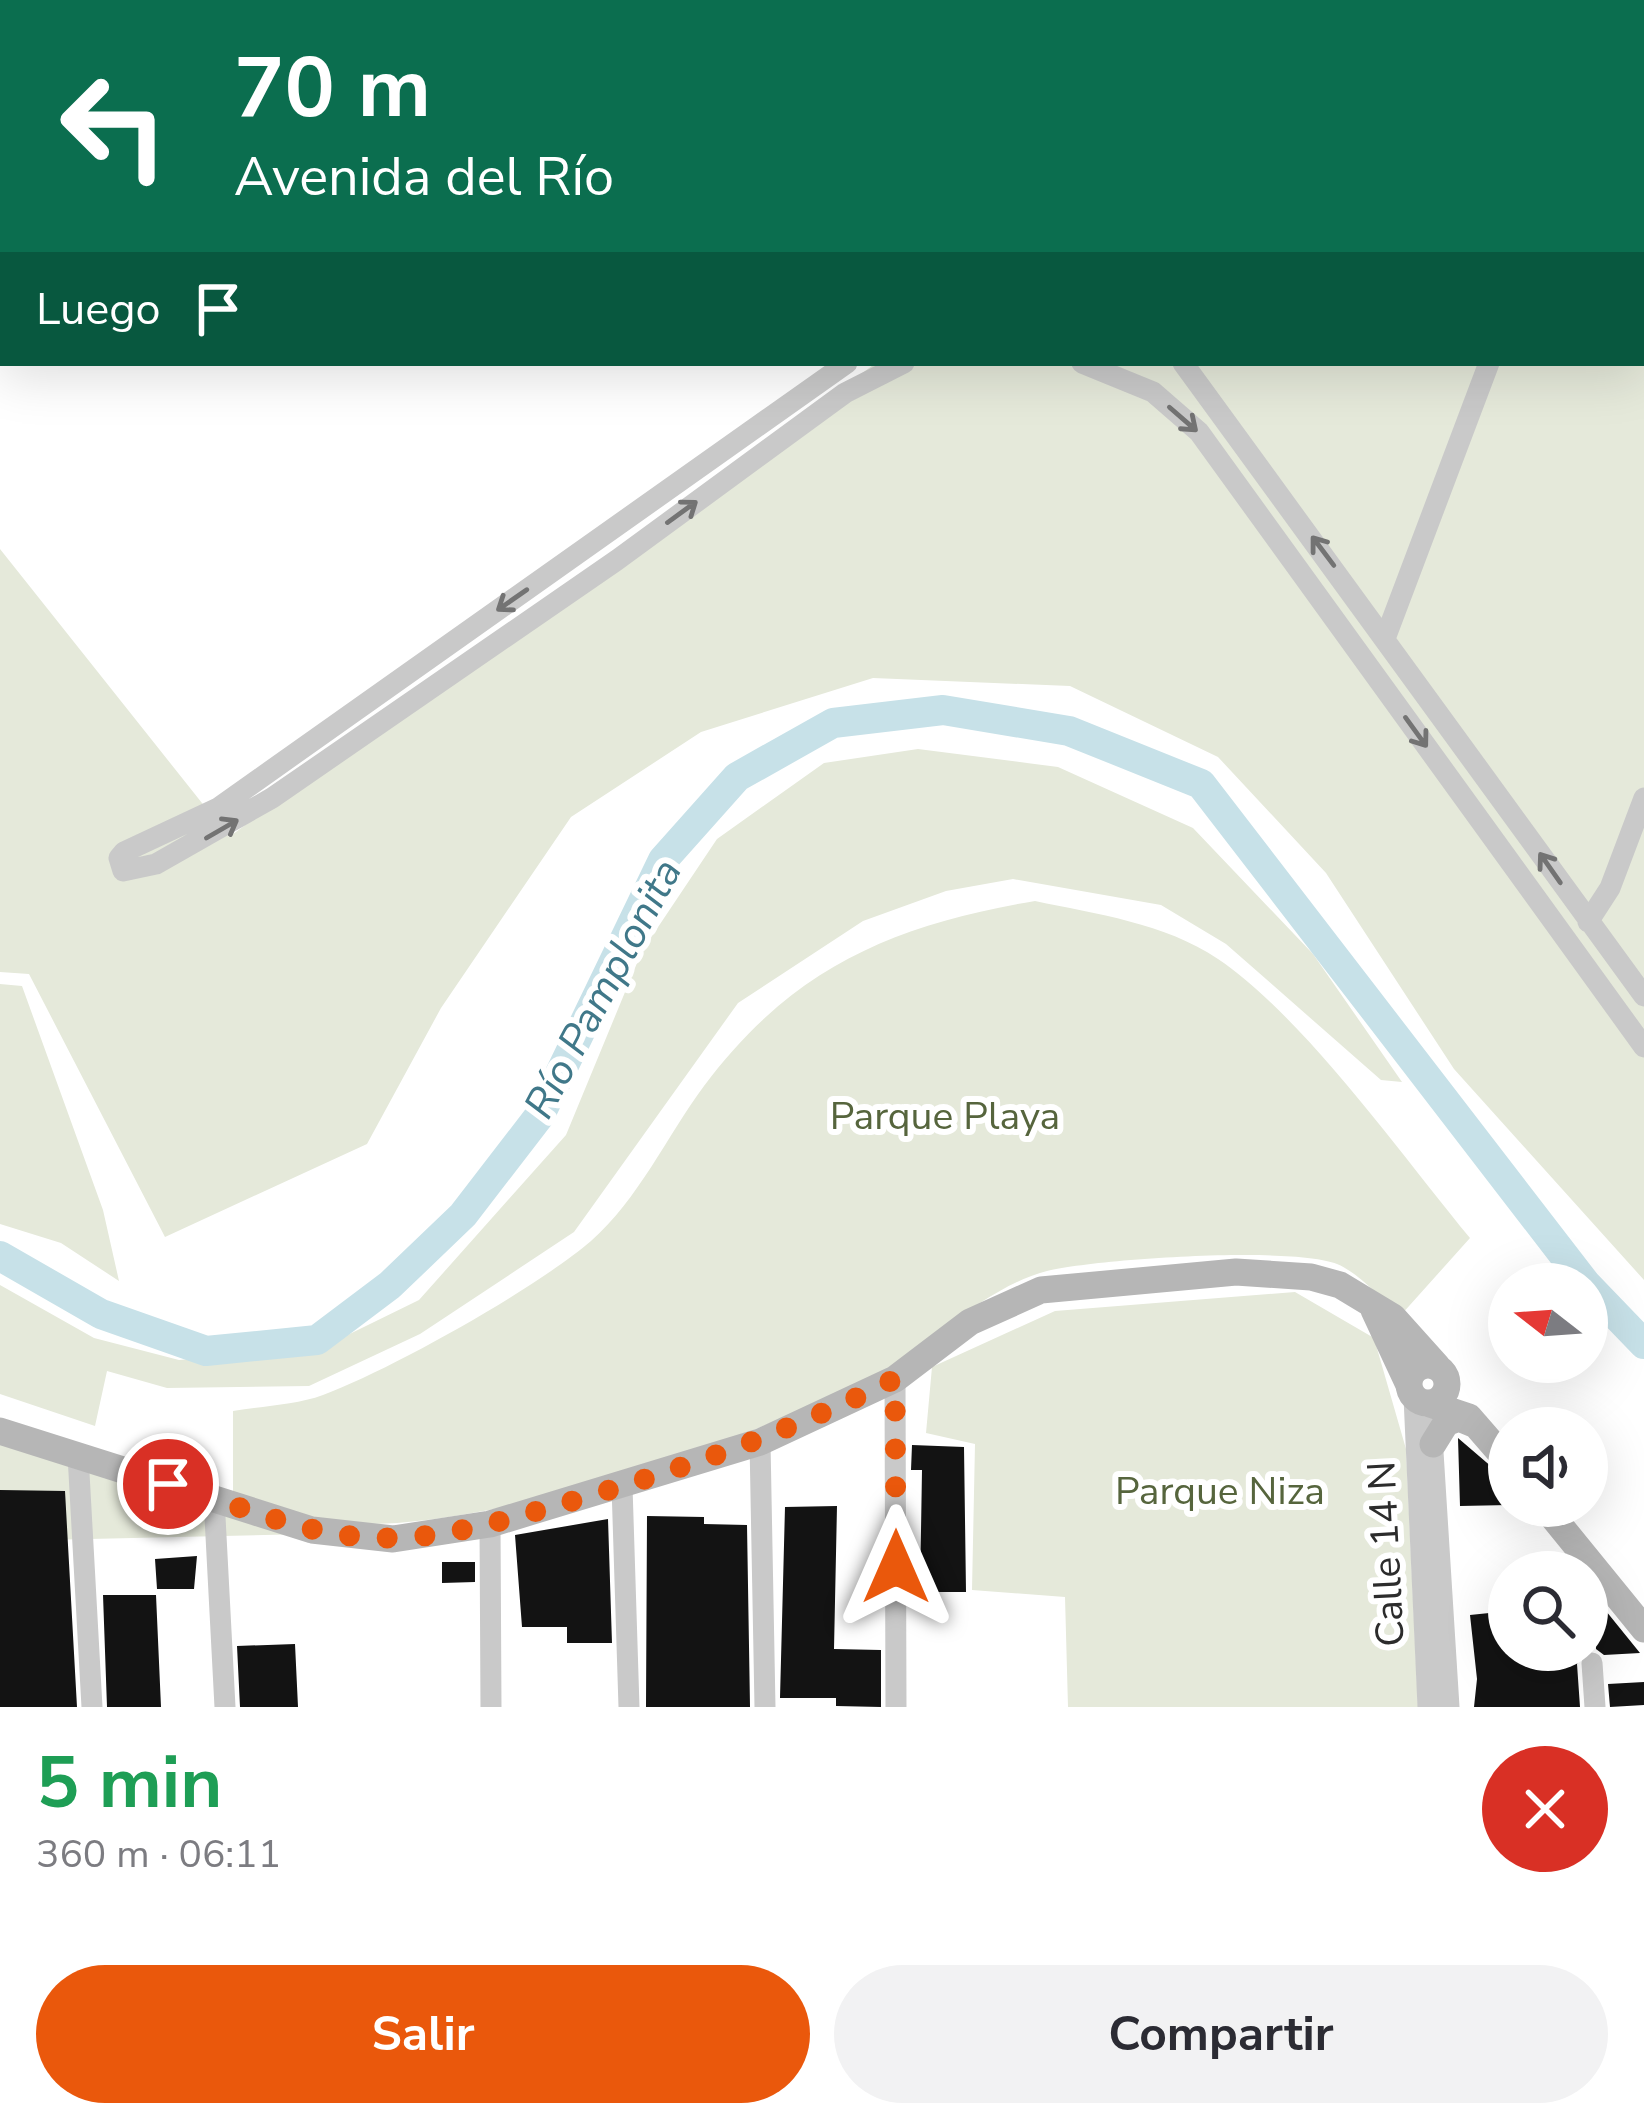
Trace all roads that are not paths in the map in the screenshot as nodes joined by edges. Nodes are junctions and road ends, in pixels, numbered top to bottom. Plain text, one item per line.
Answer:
1 (844, 366) edge
2 (898, 366) edge
3 (1089, 366) edge
4 (1185, 366) edge
5 (1488, 366) edge
6 (604, 539) junction
7 (617, 560) junction
8 (561, 566) junction
9 (572, 590) junction
10 (1386, 636) junction
11 (1644, 798) edge
12 (1588, 922) junction
13 (1644, 996) edge
14 (1644, 1047) edge
15 (1363, 1298) junction
16 (1442, 1372) junction
17 (895, 1379) junction
18 (1418, 1395) junction
19 (1480, 1426) junction
20 (0, 1431) edge
21 (1488, 1436) edge
22 (760, 1442) junction
23 (1433, 1444) junction
24 (78, 1455) junction
25 (622, 1486) junction
26 (214, 1498) junction
27 (490, 1524) junction
28 (1561, 1527) edge
29 (1644, 1630) edge
30 (1592, 1671) edge
31 (92, 1707) edge
32 (225, 1707) edge
33 (490, 1707) edge
34 (629, 1707) edge
35 (765, 1707) edge
36 (896, 1707) edge
37 (1428, 1707) edge
38 (1449, 1707) edge
39 (1594, 1707) edge

1 - 6 street
7 -> 2 street
3 -> 14 street
10 -> 4 street
5 - 10 street
6 - 7 street
6 - 8 street
7 - 9 street
8 - 9 street
8 -> 9 street
12 -> 10 street
11 - 12 street
12 - 13 street
15 - 16 main road
15 - 17 main road
15 - 18 main road
16 - 18 main road
16 - 19 main road
17 - 22 main road
17 - 36 street
18 - 19 main road
18 - 23 street, Calle 14 N
18 - 37 street, Calle 14 N
19 - 21 main road
19 - 23 main road
20 - 24 main road
22 - 25 main road
22 - 35 street
23 - 38 street, Calle 14 N
24 - 26 main road
24 - 31 street
25 - 27 main road
25 - 34 street
26 - 27 main road
26 - 32 street
27 - 33 street
28 - 29 main road
30 - 39 street

